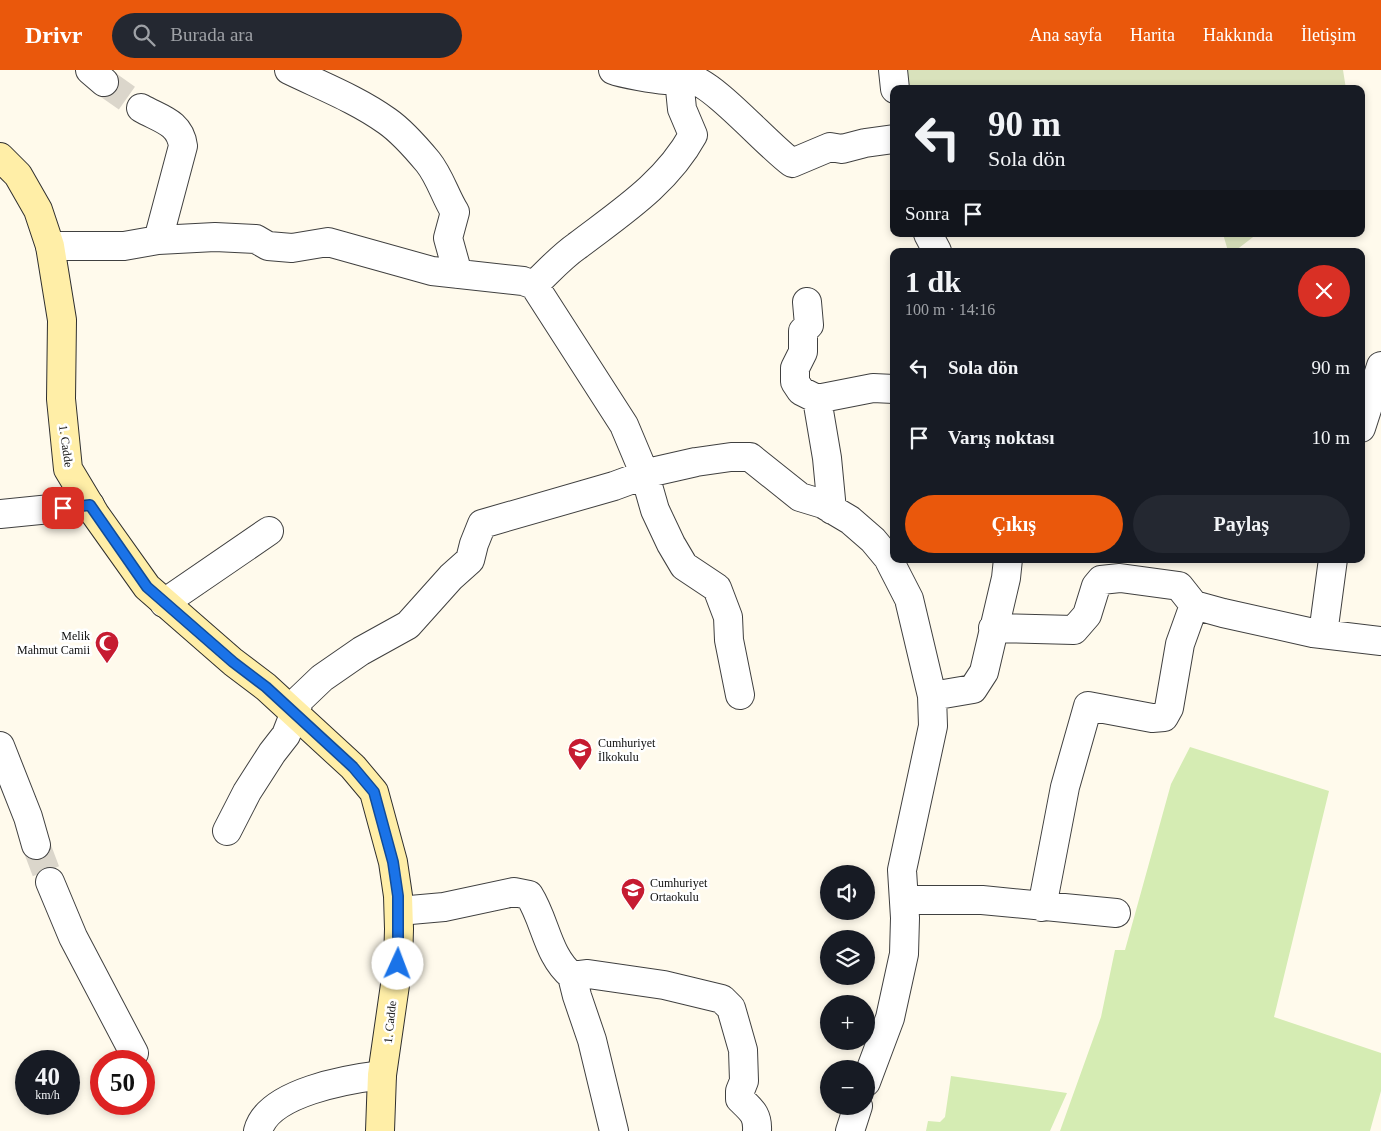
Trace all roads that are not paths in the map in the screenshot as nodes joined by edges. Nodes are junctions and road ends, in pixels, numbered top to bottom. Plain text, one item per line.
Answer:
1 (289, 70) edge
2 (613, 70) edge
3 (893, 70) edge
4 (679, 78) junction
5 (895, 85) edge
6 (141, 108) tunnel mouth
7 (890, 140) edge
8 (0, 157) edge
9 (158, 240) junction
10 (50, 246) junction
11 (458, 274) junction
12 (534, 286) junction
13 (807, 302) dead end
14 (1381, 366) edge
15 (890, 389) edge
16 (817, 400) junction
17 (1365, 416) edge
18 (645, 475) junction
19 (90, 505) junction
20 (832, 510) junction
21 (0, 514) edge
22 (269, 531) dead end
23 (890, 562) edge
24 (891, 563) edge
25 (1008, 563) edge
26 (1332, 563) edge
27 (164, 603) junction
28 (1194, 605) junction
29 (994, 628) junction
30 (1323, 634) junction
31 (1381, 641) edge
32 (740, 695) dead end
33 (932, 696) junction
34 (295, 714) junction
35 (0, 746) edge
36 (227, 830) dead end
37 (36, 846) tunnel mouth
38 (50, 882) tunnel mouth
39 (904, 900) junction
40 (1042, 907) junction
41 (399, 911) junction
42 (1116, 913) dead end
43 (572, 976) junction
44 (132, 1050) edge
45 (874, 1060) edge
46 (382, 1075) junction
47 (855, 1115) edge
48 (258, 1131) edge
49 (380, 1131) edge
50 (614, 1131) edge
51 (757, 1131) edge
52 (850, 1131) edge

1 - 11 street
2 - 4 street
3 - 5 street
4 - 7 street
4 - 12 street
6 - 9 street
8 - 10 main road, 1. Cadde
9 - 10 street
9 - 11 street
10 - 19 main road, 1. Cadde
11 - 12 street
12 - 18 street
13 - 16 street
14 - 17 street
15 - 16 street
16 - 20 street
18 - 20 street
18 - 32 street
18 - 34 street
19 - 21 street
19 - 27 main road, 1. Cadde
20 - 23 street
22 - 27 street
24 - 33 street
25 - 29 street
26 - 30 street
27 - 34 main road, 1. Cadde
28 - 29 street
28 - 30 street
28 - 40 street
29 - 33 street
30 - 31 street
33 - 39 street
34 - 36 street
34 - 41 main road, 1. Cadde
35 - 37 street
38 - 44 street
39 - 40 street
39 - 45 street
40 - 42 street
41 - 43 street
41 - 46 main road, 1. Cadde
43 - 50 street
43 - 51 street
46 - 48 street
46 - 49 main road, 1. Cadde
47 - 52 street

